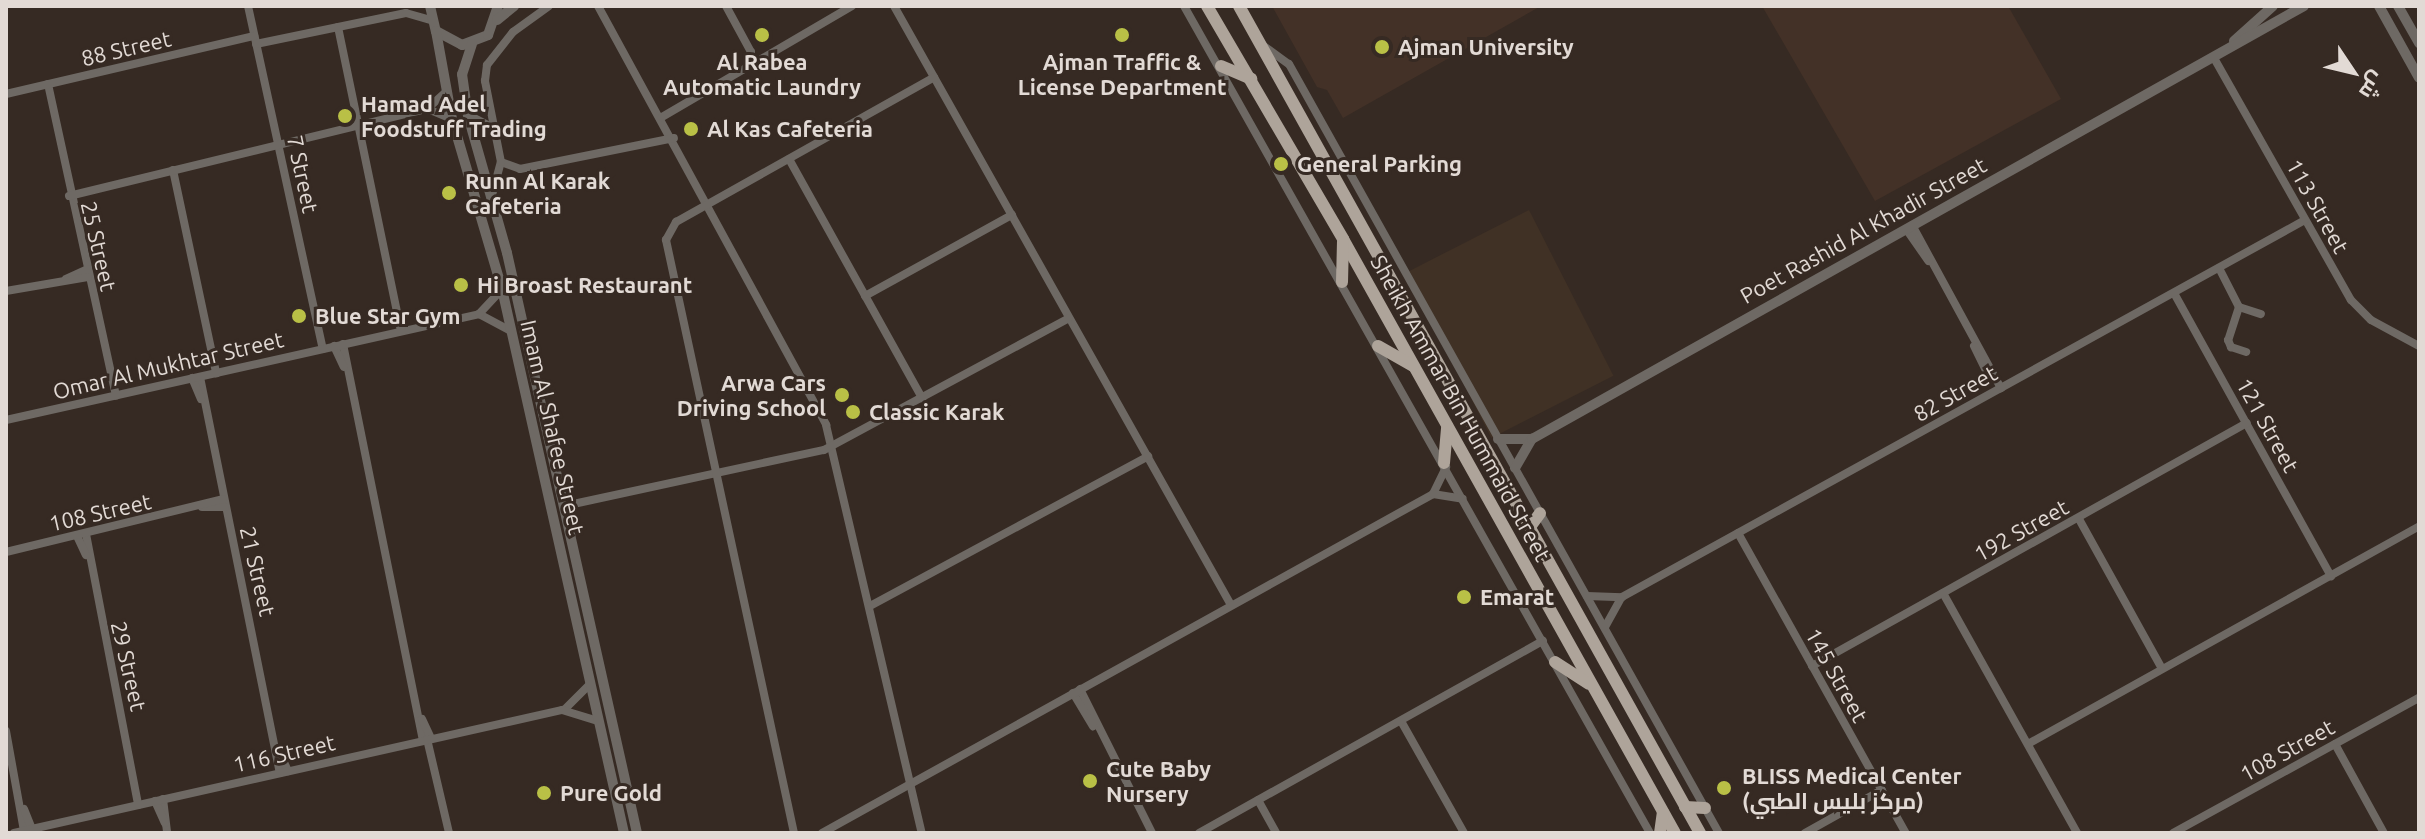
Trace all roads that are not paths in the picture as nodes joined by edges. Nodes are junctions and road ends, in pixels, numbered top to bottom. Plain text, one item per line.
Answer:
1 (248, 6) edge
2 (430, 6) edge
3 (498, 6) edge
4 (514, 6) edge
5 (549, 6) edge
6 (598, 6) edge
7 (726, 6) edge
8 (852, 6) edge
9 (894, 6) edge
10 (1184, 6) edge
11 (1207, 6) edge
12 (1239, 6) edge
13 (2273, 6) edge
14 (2304, 6) edge
15 (2379, 6) edge
16 (2398, 6) edge
17 (431, 20) junction
18 (497, 20) junction
19 (338, 27) junction
20 (436, 31) junction
21 (255, 40) junction
22 (2419, 43) edge
23 (472, 44) junction
24 (1259, 44) junction
25 (2214, 58) junction
26 (1221, 66) junction
27 (747, 68) junction
28 (934, 77) junction
29 (2419, 78) edge
30 (1251, 79) junction
31 (44, 85) junction
32 (447, 91) junction
33 (6, 94) edge
34 (427, 109) junction
35 (468, 116) junction
36 (662, 117) junction
37 (452, 119) junction
38 (358, 125) junction
39 (494, 129) junction
40 (674, 138) junction
41 (278, 145) junction
42 (789, 159) junction
43 (501, 162) junction
44 (173, 170) junction
45 (492, 195) junction
46 (69, 196) junction
47 (708, 204) junction
48 (1012, 215) junction
49 (2305, 220) junction
50 (1909, 227) junction
51 (1343, 239) junction
52 (2219, 268) junction
53 (88, 273) junction
54 (1342, 282) junction
55 (502, 289) junction
56 (6, 291) edge
57 (2174, 293) junction
58 (865, 296) junction
59 (2239, 307) junction
60 (479, 314) junction
61 (2261, 314) dead end
62 (1069, 318) junction
63 (401, 331) junction
64 (511, 331) junction
65 (338, 345) junction
66 (1378, 346) junction
67 (2419, 346) edge
68 (323, 349) junction
69 (2246, 352) dead end
70 (1413, 367) junction
71 (216, 373) junction
72 (196, 378) junction
73 (1999, 389) junction
74 (116, 396) junction
75 (922, 398) junction
76 (6, 420) edge
77 (2247, 423) junction
78 (1447, 426) junction
79 (1498, 439) junction
80 (1532, 439) junction
81 (832, 446) junction
82 (1148, 456) junction
83 (1445, 465) junction
84 (1515, 468) junction
85 (715, 474) junction
86 (1433, 494) junction
87 (1463, 499) junction
88 (224, 503) junction
89 (564, 506) junction
90 (1540, 513) junction
91 (2079, 519) junction
92 (2419, 526) edge
93 (1530, 527) junction
94 (1738, 533) junction
95 (81, 535) junction
96 (6, 552) edge
97 (2331, 576) junction
98 (1943, 593) junction
99 (1587, 596) junction
100 (1622, 597) junction
101 (1231, 605) junction
102 (870, 606) junction
103 (1605, 628) junction
104 (1543, 641) junction
105 (1555, 662) junction
106 (1812, 666) junction
107 (2162, 669) junction
108 (590, 684) junction
109 (1594, 687) junction
110 (1077, 691) junction
111 (2419, 698) edge
112 (562, 710) junction
113 (598, 721) junction
114 (1401, 721) junction
115 (6, 731) edge
116 (427, 739) junction
117 (2028, 744) junction
118 (2335, 744) junction
119 (284, 772) junction
120 (910, 783) junction
121 (1882, 790) junction
122 (1258, 800) junction
123 (150, 802) junction
124 (1685, 807) junction
125 (1705, 808) junction
126 (1663, 812) junction
127 (1145, 814) junction
128 (34, 830) edge
129 (14, 833) edge
130 (167, 833) edge
131 (449, 833) edge
132 (624, 833) edge
133 (637, 833) edge
134 (794, 833) edge
135 (822, 833) edge
136 (922, 833) edge
137 (1152, 833) edge
138 (1159, 833) edge
139 (1199, 833) edge
140 (1276, 833) edge
141 (1464, 833) edge
142 (1650, 833) edge
143 (1660, 833) edge
144 (1675, 833) edge
145 (1700, 833) edge
146 (1719, 833) edge
147 (1805, 833) edge
148 (1906, 833) edge
149 (2077, 833) edge
150 (2173, 833) edge
151 (2384, 833) edge

1 - 21 street, 7 Street
2 - 17 street
3 - 18 street
4 - 18 street
5 - 39 street
6 - 36 street
7 - 27 street
8 - 27 street
9 - 28 street
10 - 26 street
11 - 30 main road, Sheikh Ammar Bin Hummaid Street
12 - 24 main road, Sheikh Ammar Bin Hummaid Street
13 - 25 street, Poet Rashid Al Khadir Street
14 - 25 street, Poet Rashid Al Khadir Street
15 - 29 street
16 - 22 street
17 - 19 street, 88 Street
17 - 20 street, Imam Al Shafee Street
18 - 23 street
19 - 21 street, 88 Street
19 - 38 street
20 - 23 street
20 - 32 street, Imam Al Shafee Street
21 - 31 street, 88 Street
21 - 41 street, 7 Street
23 - 35 street, Imam Al Shafee Street
24 - 79 street
24 - 93 main road, Sheikh Ammar Bin Hummaid Street
25 - 49 street, 113 Street
25 - 50 street, Poet Rashid Al Khadir Street
26 - 30 main road
26 - 54 street
27 - 36 street
28 - 42 street
28 - 48 street
30 - 51 main road, Sheikh Ammar Bin Hummaid Street
31 - 33 street, 88 Street
31 - 46 street, 25 Street
32 - 34 street
32 - 37 street, Imam Al Shafee Street
34 - 37 street
34 - 38 street
35 - 39 street
35 - 45 street, Imam Al Shafee Street
36 - 40 street
37 - 55 street, Imam Al Shafee Street
38 - 41 street
38 - 63 street
39 - 43 street
40 - 43 street
40 - 47 street
41 - 44 street
41 - 68 street, 7 Street
42 - 47 street
42 - 58 street
43 - 45 street
44 - 46 street
44 - 71 street
45 - 89 street, Imam Al Shafee Street
46 - 53 street, 25 Street
47 - 81 street
47 - 85 street
48 - 58 street
48 - 62 street
49 - 52 street, 82 Street
49 - 67 street, 113 Street
50 - 73 street
50 - 80 street, Poet Rashid Al Khadir Street
51 - 54 main road
51 - 70 main road, Sheikh Ammar Bin Hummaid Street
52 - 57 street, 82 Street
52 - 59 street
53 - 56 street
53 - 74 street, 25 Street
54 - 66 street
55 - 60 street
55 - 64 street, Imam Al Shafee Street
57 - 73 street, 82 Street
57 - 77 street, 121 Street
58 - 75 street
59 - 61 street
59 - 69 street
60 - 63 street, Omar Al Mukhtar Street
60 - 64 street
62 - 75 street
62 - 82 street
63 - 65 street, Omar Al Mukhtar Street
64 - 108 street, Imam Al Shafee Street
65 - 68 street, Omar Al Mukhtar Street
65 - 116 street
66 - 70 main road
66 - 83 street
68 - 71 street, Omar Al Mukhtar Street
70 - 78 main road, Sheikh Ammar Bin Hummaid Street
71 - 72 street, Omar Al Mukhtar Street
72 - 74 street, Omar Al Mukhtar Street
72 - 88 street, 21 Street
73 - 94 street, 82 Street
74 - 76 street, Omar Al Mukhtar Street
75 - 81 street
77 - 91 street, 192 Street
77 - 97 street, 121 Street
78 - 83 main road
78 - 109 main road, Sheikh Ammar Bin Hummaid Street
79 - 80 street, Poet Rashid Al Khadir Street
79 - 84 street
80 - 84 street
81 - 85 street
81 - 102 street
82 - 101 street
82 - 102 street
83 - 86 street
83 - 87 street
84 - 90 street
85 - 89 street
85 - 134 street
86 - 87 street
86 - 101 street
87 - 104 street
88 - 95 street, 108 Street
88 - 119 street, 21 Street
89 - 133 street, Imam Al Shafee Street
90 - 93 main road
90 - 99 street
91 - 98 street, 192 Street
91 - 107 street
92 - 97 street
93 - 124 main road, Sheikh Ammar Bin Hummaid Street
94 - 100 street, 82 Street
94 - 106 street, 145 Street
95 - 96 street, 108 Street
95 - 123 street, 29 Street
97 - 107 street
98 - 106 street, 192 Street
98 - 117 street
99 - 100 street
99 - 103 street
100 - 103 street
101 - 110 street
102 - 120 street
103 - 125 street
104 - 105 street
104 - 114 street
105 - 109 main road
105 - 142 street
106 - 121 street, 145 Street
107 - 117 street
108 - 112 street
108 - 113 street, Imam Al Shafee Street
109 - 126 main road, Sheikh Ammar Bin Hummaid Street
110 - 120 street
110 - 127 street
111 - 118 street, 108 Street
112 - 113 street, 116 Street
112 - 116 street, 116 Street
113 - 132 street, Imam Al Shafee Street
114 - 122 street
114 - 141 street
115 - 128 street
116 - 119 street, 116 Street
116 - 131 street
117 - 149 street
118 - 150 street, 108 Street
118 - 151 street
119 - 123 street, 116 Street
120 - 135 street
120 - 136 street
121 - 147 street
121 - 148 street, 145 Street
122 - 139 street
122 - 140 street
123 - 128 street, 116 Street
123 - 130 street
124 - 125 main road
124 - 145 main road, Sheikh Ammar Bin Hummaid Street
125 - 146 street
126 - 143 main road
126 - 144 main road, Sheikh Ammar Bin Hummaid Street
127 - 137 street
127 - 138 street
128 - 129 street, 116 Street

